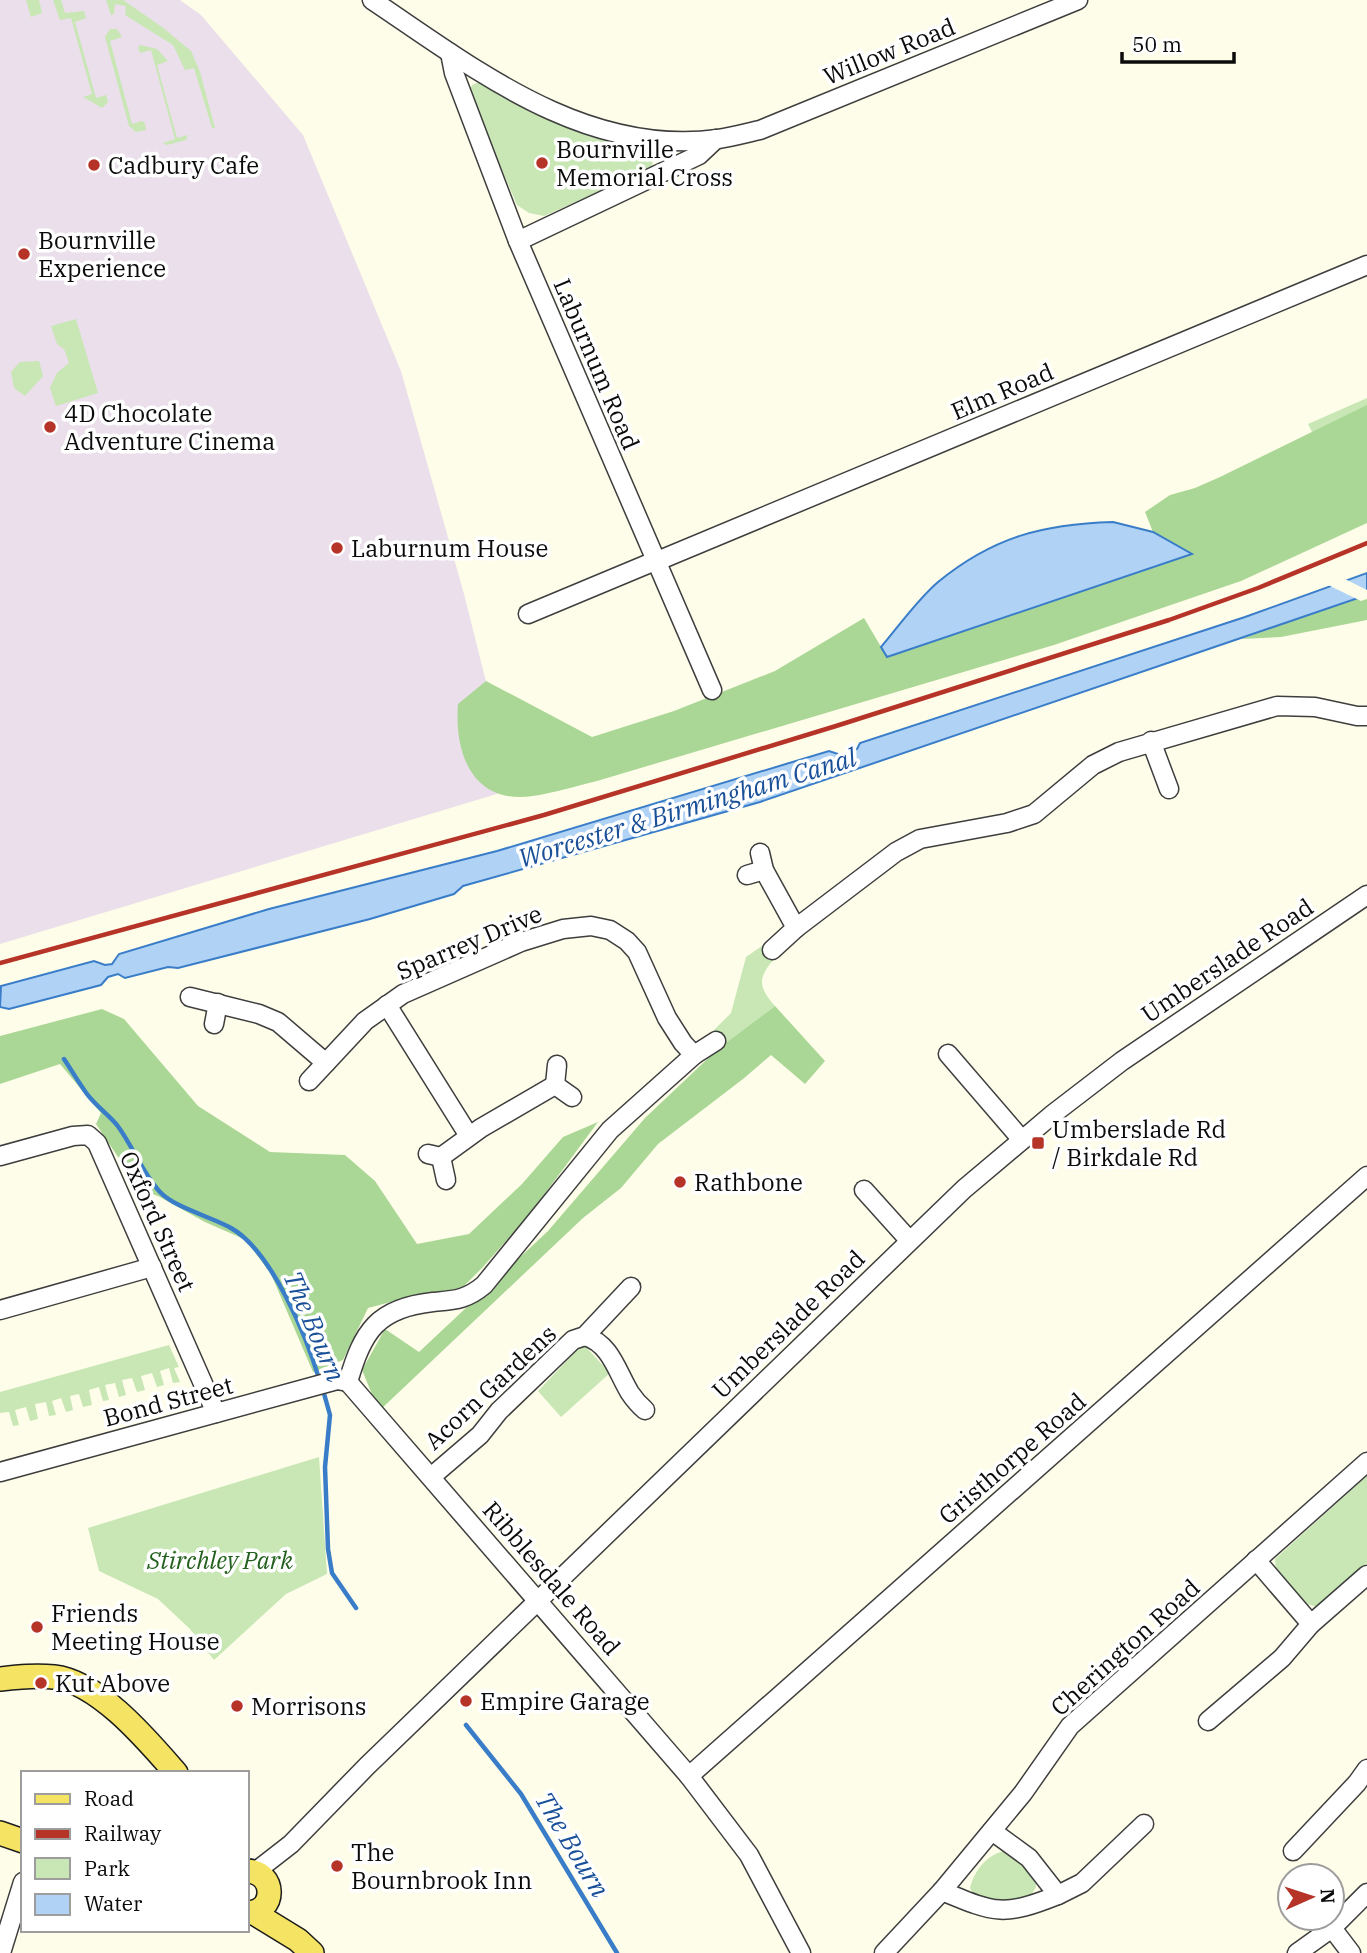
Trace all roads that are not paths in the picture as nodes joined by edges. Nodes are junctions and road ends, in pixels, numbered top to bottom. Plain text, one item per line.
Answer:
1 (372, 0) edge
2 (1078, 0) edge
3 (1043, 7) edge
4 (450, 53) junction
5 (716, 139) junction
6 (518, 241) junction
7 (1367, 265) edge
8 (655, 562) junction
9 (528, 614) dead end
10 (712, 690) dead end
11 (1367, 716) edge
12 (1151, 741) junction
13 (1172, 792) dead end
14 (757, 866) dead end
15 (1367, 895) edge
16 (796, 928) junction
17 (772, 950) dead end
18 (190, 997) dead end
19 (218, 1003) junction
20 (387, 1005) junction
21 (214, 1024) dead end
22 (716, 1041) dead end
23 (948, 1054) dead end
24 (694, 1055) junction
25 (326, 1063) junction
26 (557, 1065) dead end
27 (309, 1081) dead end
28 (555, 1086) junction
29 (572, 1097) dead end
30 (469, 1136) junction
31 (1022, 1140) junction
32 (0, 1156) edge
33 (1367, 1176) edge
34 (446, 1180) dead end
35 (864, 1189) dead end
36 (909, 1240) junction
37 (152, 1268) junction
38 (631, 1287) dead end
39 (0, 1310) edge
40 (585, 1336) junction
41 (342, 1381) junction
42 (645, 1410) dead end
43 (216, 1413) junction
44 (1367, 1462) edge
45 (0, 1472) edge
46 (431, 1476) junction
47 (1256, 1560) junction
48 (1367, 1575) edge
49 (538, 1601) junction
50 (1311, 1624) junction
51 (0, 1679) edge
52 (1208, 1721) dead end
53 (174, 1771) edge
54 (689, 1776) junction
55 (1364, 1781) edge
56 (1144, 1824) dead end
57 (992, 1831) junction
58 (0, 1833) edge
59 (21, 1840) edge
60 (1293, 1851) dead end
61 (254, 1886) edge
62 (21, 1888) edge
63 (942, 1891) junction
64 (1367, 1893) edge
65 (1058, 1895) junction
66 (1346, 1914) edge
67 (1326, 1932) edge
68 (1335, 1932) edge
69 (305, 1947) edge
70 (1, 1953) edge
71 (801, 1953) edge
72 (884, 1953) edge
73 (1297, 1953) edge
74 (1351, 1953) edge

1 - 4 street, Willow Road
2 - 3 street, Willow Road
3 - 5 street, Willow Road
4 - 5 street, Willow Road
4 - 6 street, Laburnum Road
5 - 6 street, Willow Road
6 - 8 street, Laburnum Road
7 - 8 street, Elm Road
8 - 9 street, Elm Road
8 - 10 street, Laburnum Road
11 - 12 street
12 - 13 street
12 - 16 street
14 - 16 street
15 - 31 street, Umberslade Road
16 - 17 street
18 - 19 street
19 - 21 street
19 - 25 street
20 - 24 street, Sparrey Drive
20 - 25 street, Sparrey Drive
20 - 30 street
22 - 24 street
23 - 31 street
24 - 41 street
25 - 27 street, Sparrey Drive
26 - 28 street
28 - 29 street
28 - 30 street
30 - 34 street
31 - 36 street, Umberslade Road
32 - 37 street, Oxford Street
33 - 54 street, Gristhorpe Road
35 - 36 street
36 - 49 street, Umberslade Road
37 - 39 street
37 - 43 street, Oxford Street
38 - 40 street, Acorn Gardens
40 - 42 street, Acorn Gardens
40 - 46 street, Acorn Gardens
41 - 43 street, Bond Street
41 - 46 street, Ribblesdale Road
43 - 45 street, Bond Street
44 - 47 street, Cherington Road
46 - 49 street, Ribblesdale Road
47 - 50 street
47 - 57 street, Cherington Road
48 - 50 street
49 - 54 street, Ribblesdale Road
49 - 61 street, Umberslade Road
50 - 52 street
51 - 53 main road
54 - 71 street, Ribblesdale Road
55 - 60 street
56 - 65 street
57 - 63 street, Cherington Road
57 - 65 street
58 - 59 main road
61 - 69 main road
62 - 70 street
63 - 65 street
63 - 72 street, Cherington Road
64 - 66 street
67 - 73 street
68 - 74 street

